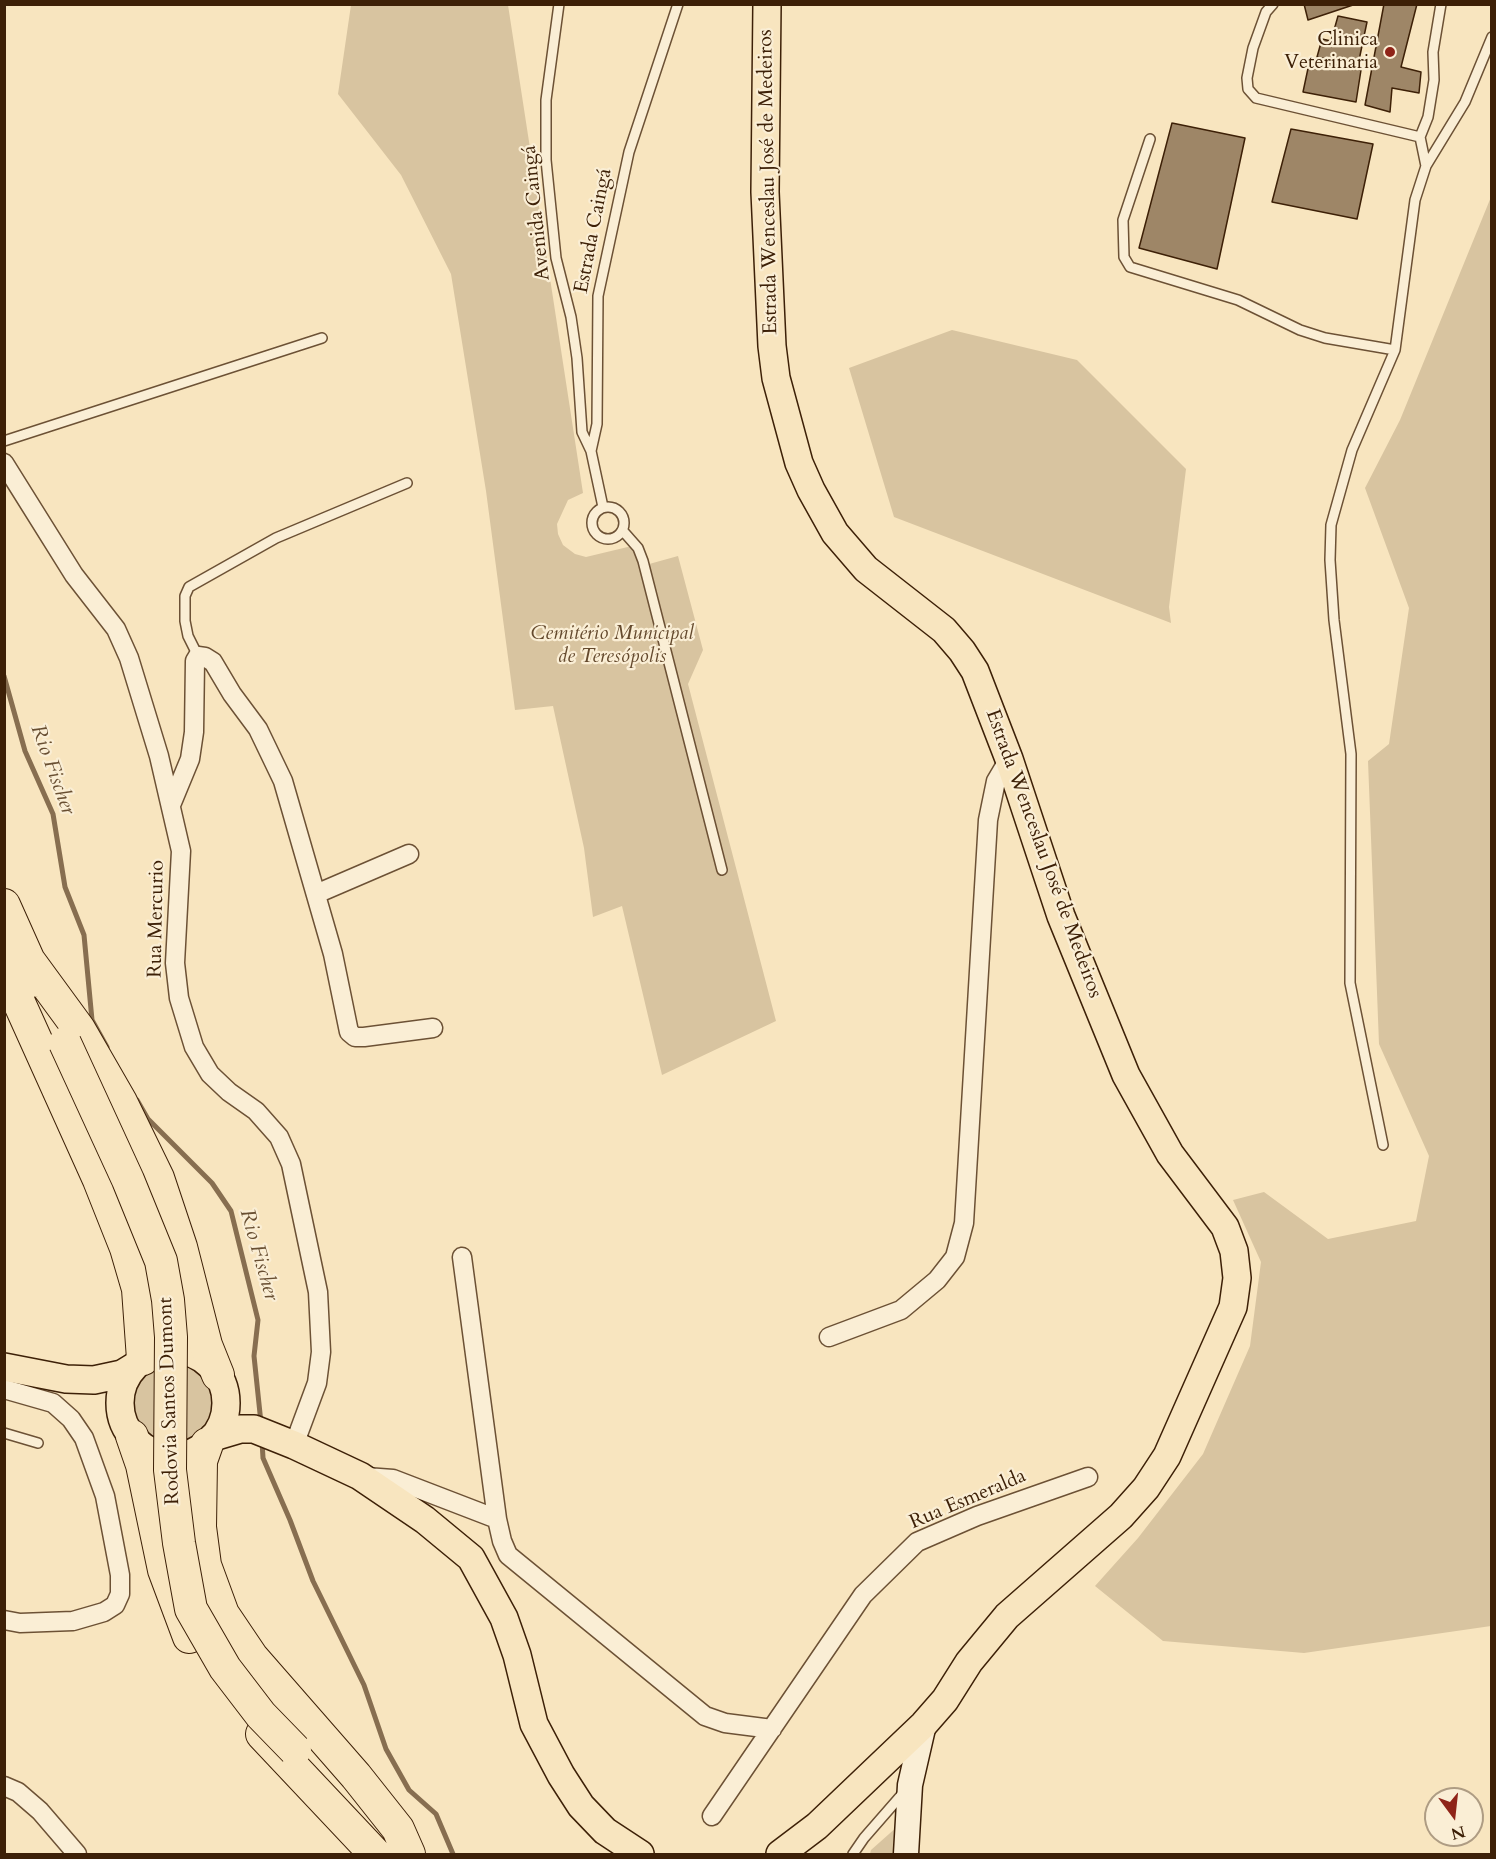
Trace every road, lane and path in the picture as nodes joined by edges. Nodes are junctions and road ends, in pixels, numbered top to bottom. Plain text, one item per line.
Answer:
1 (559, 4) edge
2 (678, 4) edge
3 (767, 4) edge
4 (1273, 4) edge
5 (1441, 4) edge
6 (1491, 37) edge
7 (1420, 137) junction
8 (1150, 139) dead end
9 (1426, 166) junction
10 (322, 338) dead end
11 (1395, 350) junction
12 (4, 441) edge
13 (591, 451) junction
14 (4, 463) edge
15 (407, 483) dead end
16 (603, 507) junction
17 (623, 531) junction
18 (198, 656) junction
19 (1009, 759) junction
20 (171, 805) junction
21 (409, 854) dead end
22 (722, 870) dead end
23 (316, 894) junction
24 (4, 905) edge
25 (17, 959) edge
26 (433, 1028) dead end
27 (1383, 1145) dead end
28 (462, 1257) dead end
29 (829, 1337) dead end
30 (139, 1363) junction
31 (4, 1367) edge
32 (66, 1379) junction
33 (222, 1383) junction
34 (4, 1389) edge
35 (127, 1426) junction
36 (4, 1433) edge
37 (271, 1436) junction
38 (210, 1441) junction
39 (38, 1443) dead end
40 (360, 1476) junction
41 (1088, 1477) dead end
42 (497, 1519) junction
43 (4, 1620) edge
44 (924, 1724) junction
45 (771, 1729) junction
46 (910, 1785) junction
47 (4, 1786) edge
48 (712, 1816) dead end
49 (77, 1854) edge
50 (375, 1854) edge
51 (390, 1854) edge
52 (409, 1854) edge
53 (640, 1854) edge
54 (780, 1854) edge
55 (853, 1854) edge
56 (906, 1854) edge

1 - 13 lane, Avenida Caingá
2 - 13 lane, Estrada Caingá
3 - 19 main road, Estrada Wenceslau José de Medeiros
4 - 7 lane
5 - 7 lane
6 - 9 lane
7 - 9 lane
8 - 11 lane
9 - 11 lane
10 - 12 lane
11 - 27 lane
13 - 16 lane, Estrada Caingá
14 - 20 street, Rua Mercurio
15 - 18 lane
16 - 17 lane
16 - 17 lane
17 - 22 lane
18 - 20 street
18 - 23 street
19 - 29 street
19 - 44 main road, Estrada Wenceslau José de Medeiros
20 - 37 street, Rua Mercurio
21 - 23 street
23 - 26 street
24 - 25 highway, Rodovia Santos Dumont
25 - 30 highway
25 - 33 highway
25 - 51 highway, Rodovia Santos Dumont, bridge
28 - 42 street
30 - 32 main road
30 - 33 main road
30 - 35 main road
31 - 32 main road
32 - 35 main road
33 - 37 main road
33 - 38 main road
34 - 43 street
35 - 38 main road
35 - 50 highway
36 - 39 lane
37 - 38 main road
37 - 40 main road
38 - 52 highway
40 - 42 street
40 - 53 main road
41 - 45 street, Rua Esmeralda
42 - 45 street
44 - 46 street
44 - 54 main road, Estrada Wenceslau José de Medeiros
45 - 48 street, Rua Esmeralda
46 - 55 lane
46 - 56 street
47 - 49 street

